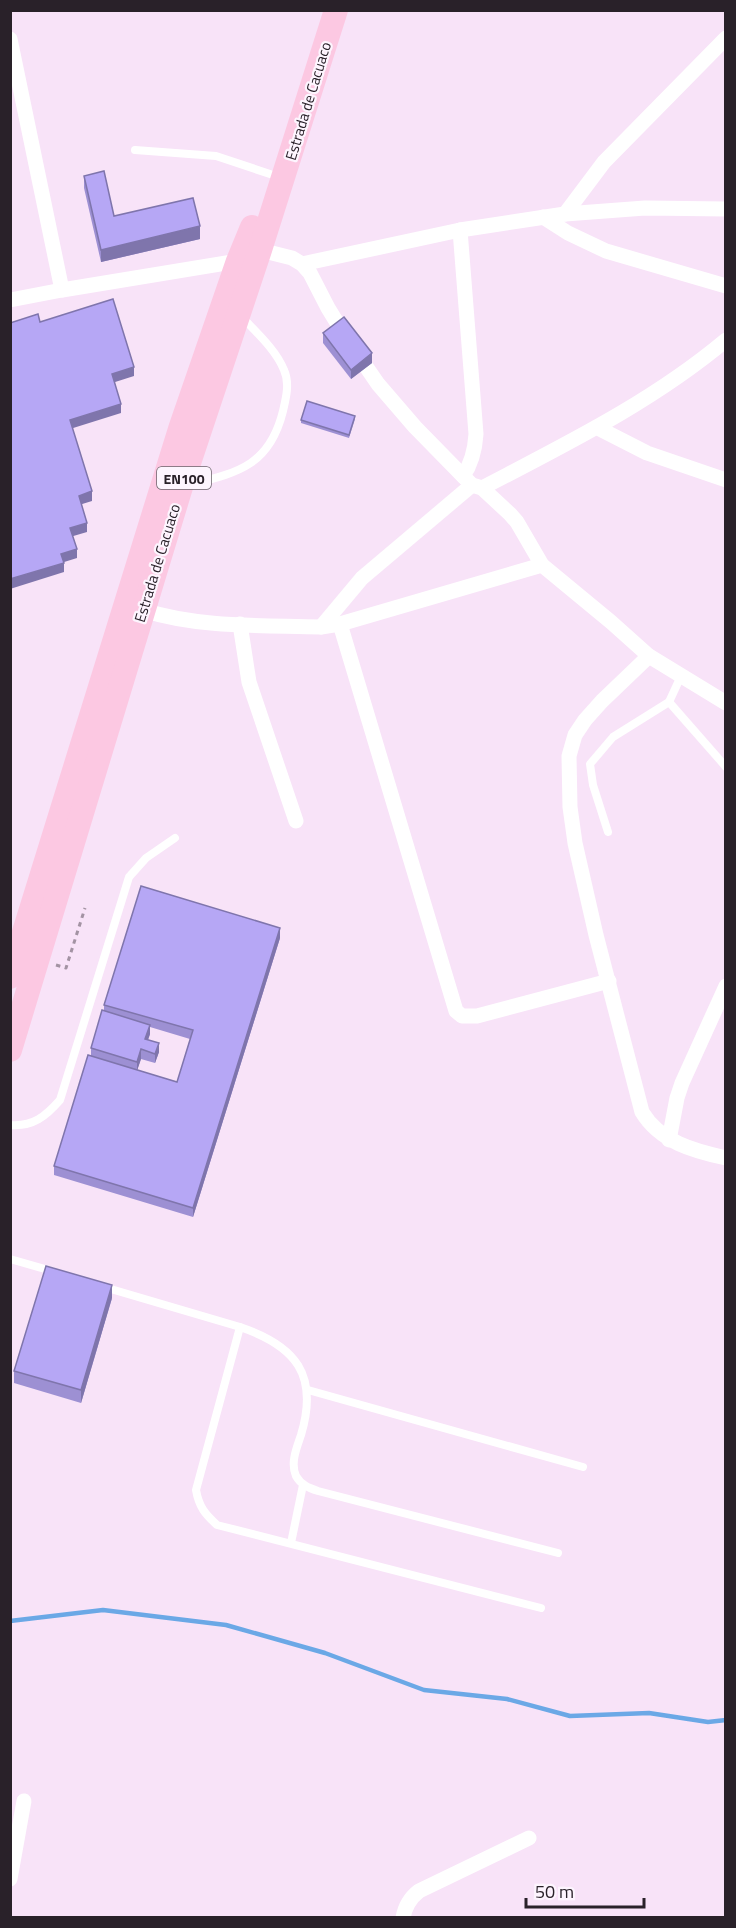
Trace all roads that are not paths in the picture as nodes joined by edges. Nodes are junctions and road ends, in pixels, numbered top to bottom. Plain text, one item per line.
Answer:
1 (322, 10) edge
2 (336, 10) edge
3 (726, 38) edge
4 (10, 39) edge
5 (17, 100) edge
6 (135, 150) dead end
7 (273, 175) junction
8 (726, 209) edge
9 (565, 214) junction
10 (543, 217) junction
11 (460, 230) junction
12 (260, 250) junction
13 (238, 261) junction
14 (302, 264) junction
15 (726, 286) edge
16 (62, 290) junction
17 (10, 300) edge
18 (239, 313) junction
19 (726, 340) edge
20 (598, 428) junction
21 (726, 480) edge
22 (472, 483) junction
23 (181, 487) junction
24 (542, 565) junction
25 (142, 610) junction
26 (240, 624) junction
27 (340, 624) junction
28 (321, 627) junction
29 (649, 656) junction
30 (681, 676) junction
31 (669, 702) junction
32 (726, 703) edge
33 (726, 767) edge
34 (296, 821) dead end
35 (608, 832) dead end
36 (175, 838) dead end
37 (10, 977) edge
38 (609, 981) junction
39 (726, 986) edge
40 (10, 1050) edge
41 (10, 1125) edge
42 (669, 1140) junction
43 (726, 1158) edge
44 (10, 1259) edge
45 (56, 1273) edge
46 (91, 1283) edge
47 (240, 1327) junction
48 (308, 1390) junction
49 (584, 1467) dead end
50 (303, 1485) junction
51 (291, 1544) junction
52 (558, 1553) dead end
53 (541, 1608) dead end
54 (24, 1801) dead end
55 (529, 1838) dead end
56 (10, 1879) edge
57 (403, 1917) edge

1 - 7 main road, Estrada de Cacuaco / EN100
2 - 12 main road, Estrada de Cacuaco / EN100
3 - 9 street
4 - 5 street
5 - 16 street
6 - 7 lane
7 - 13 main road, Estrada de Cacuaco / EN100
8 - 9 street
9 - 10 street
10 - 11 street
10 - 15 street
11 - 14 street
11 - 22 street
12 - 14 street
12 - 18 main road, Estrada de Cacuaco / EN100
13 - 16 street
13 - 37 main road, Estrada de Cacuaco / EN100
14 - 22 street
16 - 17 street
18 - 23 main road, Estrada de Cacuaco / EN100
18 - 23 lane
19 - 20 street
20 - 21 street
20 - 22 street
22 - 24 street
22 - 28 street
23 - 25 main road, Estrada de Cacuaco / EN100
24 - 27 street
24 - 29 street
25 - 26 street
25 - 40 main road, Estrada de Cacuaco / EN100
26 - 28 street
26 - 34 street
27 - 28 street
27 - 38 street
29 - 30 street
29 - 38 street
30 - 31 lane
30 - 32 street
31 - 33 lane
31 - 35 lane
36 - 41 lane
38 - 42 street
39 - 42 street
42 - 43 street
44 - 45 lane
46 - 47 lane
47 - 48 lane
47 - 51 lane
48 - 49 lane
48 - 50 lane
50 - 51 lane
50 - 52 lane
51 - 53 lane
54 - 56 street
55 - 57 street

